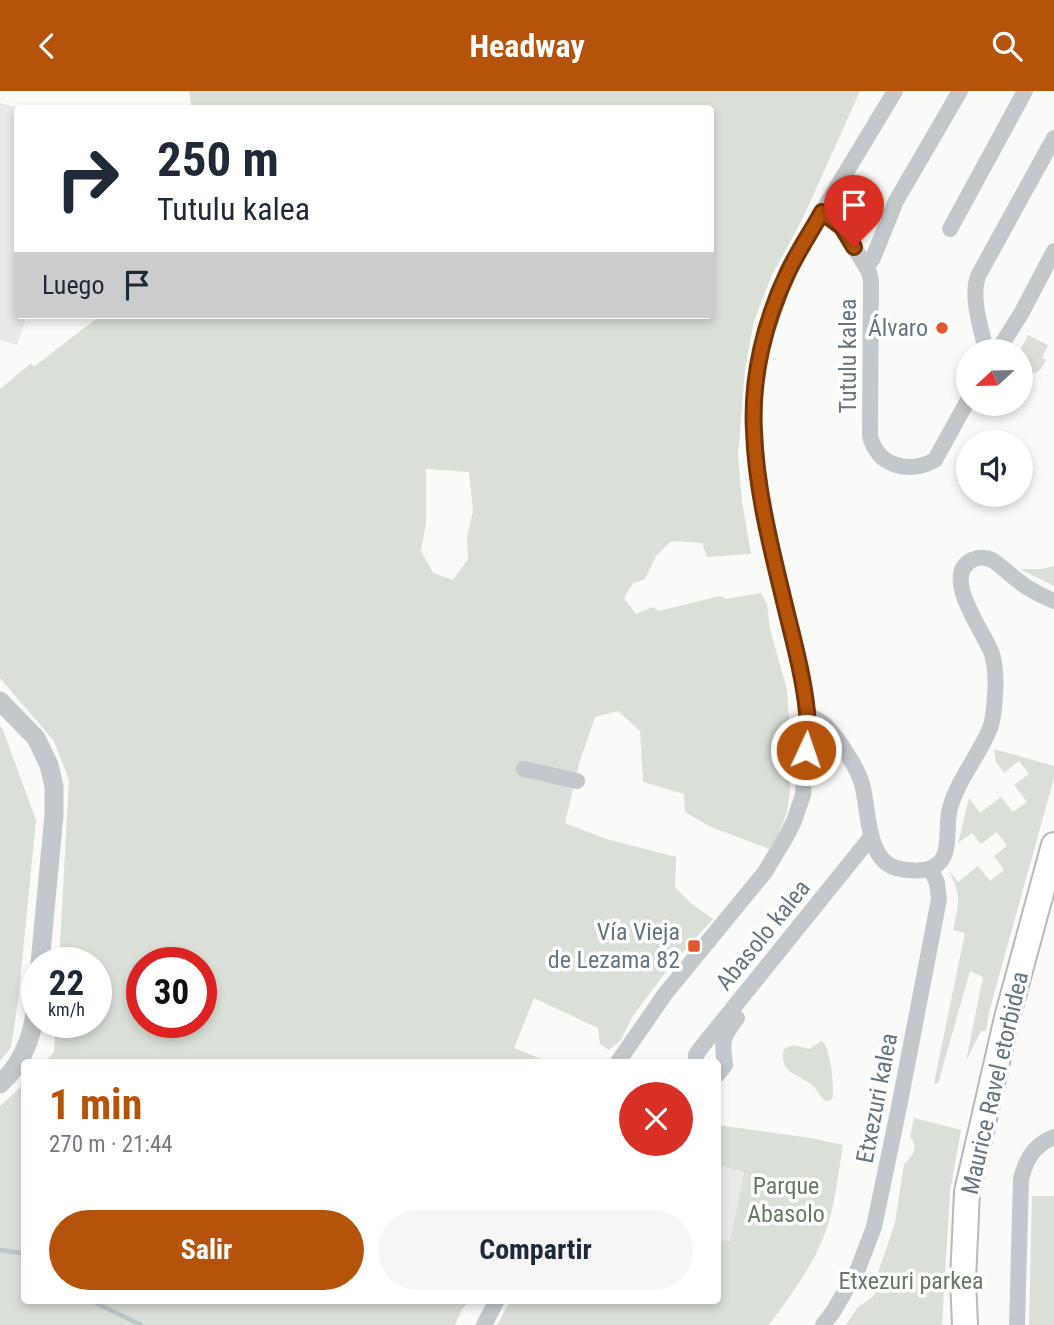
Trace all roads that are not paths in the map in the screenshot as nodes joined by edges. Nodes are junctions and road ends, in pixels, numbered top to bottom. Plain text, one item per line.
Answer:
1 (895, 91) edge
2 (960, 91) edge
3 (1026, 91) edge
4 (1054, 138) edge
5 (822, 212) junction
6 (950, 229) dead end
7 (1054, 251) edge
8 (866, 267) junction
9 (983, 339) edge
10 (1005, 339) edge
11 (959, 417) edge
12 (1054, 601) edge
13 (0, 701) edge
14 (808, 715) junction
15 (524, 769) dead end
16 (577, 781) dead end
17 (873, 843) junction
18 (1054, 845) edge
19 (931, 869) junction
20 (1054, 897) edge
21 (42, 947) edge
22 (30, 1038) edge
23 (620, 1059) edge
24 (696, 1059) edge
25 (721, 1071) edge
26 (0, 1084) edge
27 (1054, 1137) edge
28 (495, 1304) edge
29 (484, 1325) edge
30 (823, 1325) edge
31 (965, 1325) edge
32 (978, 1325) edge
33 (1017, 1325) edge

1 - 5 street
2 - 8 street
3 - 6 street
4 - 9 street
5 - 8 street, Tutulu kalea
5 - 14 street
7 - 10 street
8 - 11 street, Tutulu kalea
12 - 19 street
13 - 21 street
14 - 17 street
14 - 23 street
15 - 16 street
17 - 19 street
17 - 24 street, Abasolo kalea
17 - 25 street, Abasolo kalea
18 - 31 main road, Maurice Ravel etorbidea
19 - 30 street, Etxezuri kalea
20 - 32 main road, Maurice Ravel etorbidea
22 - 26 street
27 - 33 street
28 - 29 street

